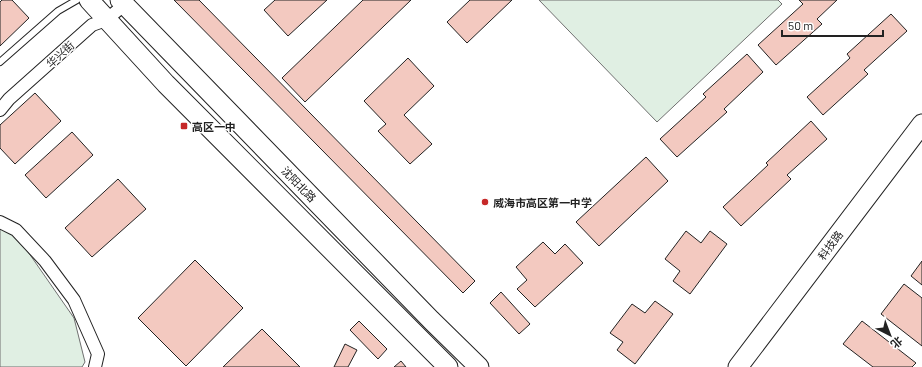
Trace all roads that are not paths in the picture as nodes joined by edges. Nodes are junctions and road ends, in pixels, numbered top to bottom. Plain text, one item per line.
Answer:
1 (77, 0) edge
2 (89, 0) edge
3 (122, 2) edge
4 (106, 20) junction
5 (0, 62) edge
6 (0, 110) edge
7 (922, 124) edge
8 (0, 222) edge
9 (95, 367) edge
10 (448, 367) edge
11 (479, 367) edge
12 (738, 367) edge

1 - 5 lane
2 - 4 main road
3 - 4 street, 华兴街
3 - 11 main road, 沈阳北路
4 - 6 street, 华兴街
4 - 10 main road
7 - 12 main road, 科技路
8 - 9 street

